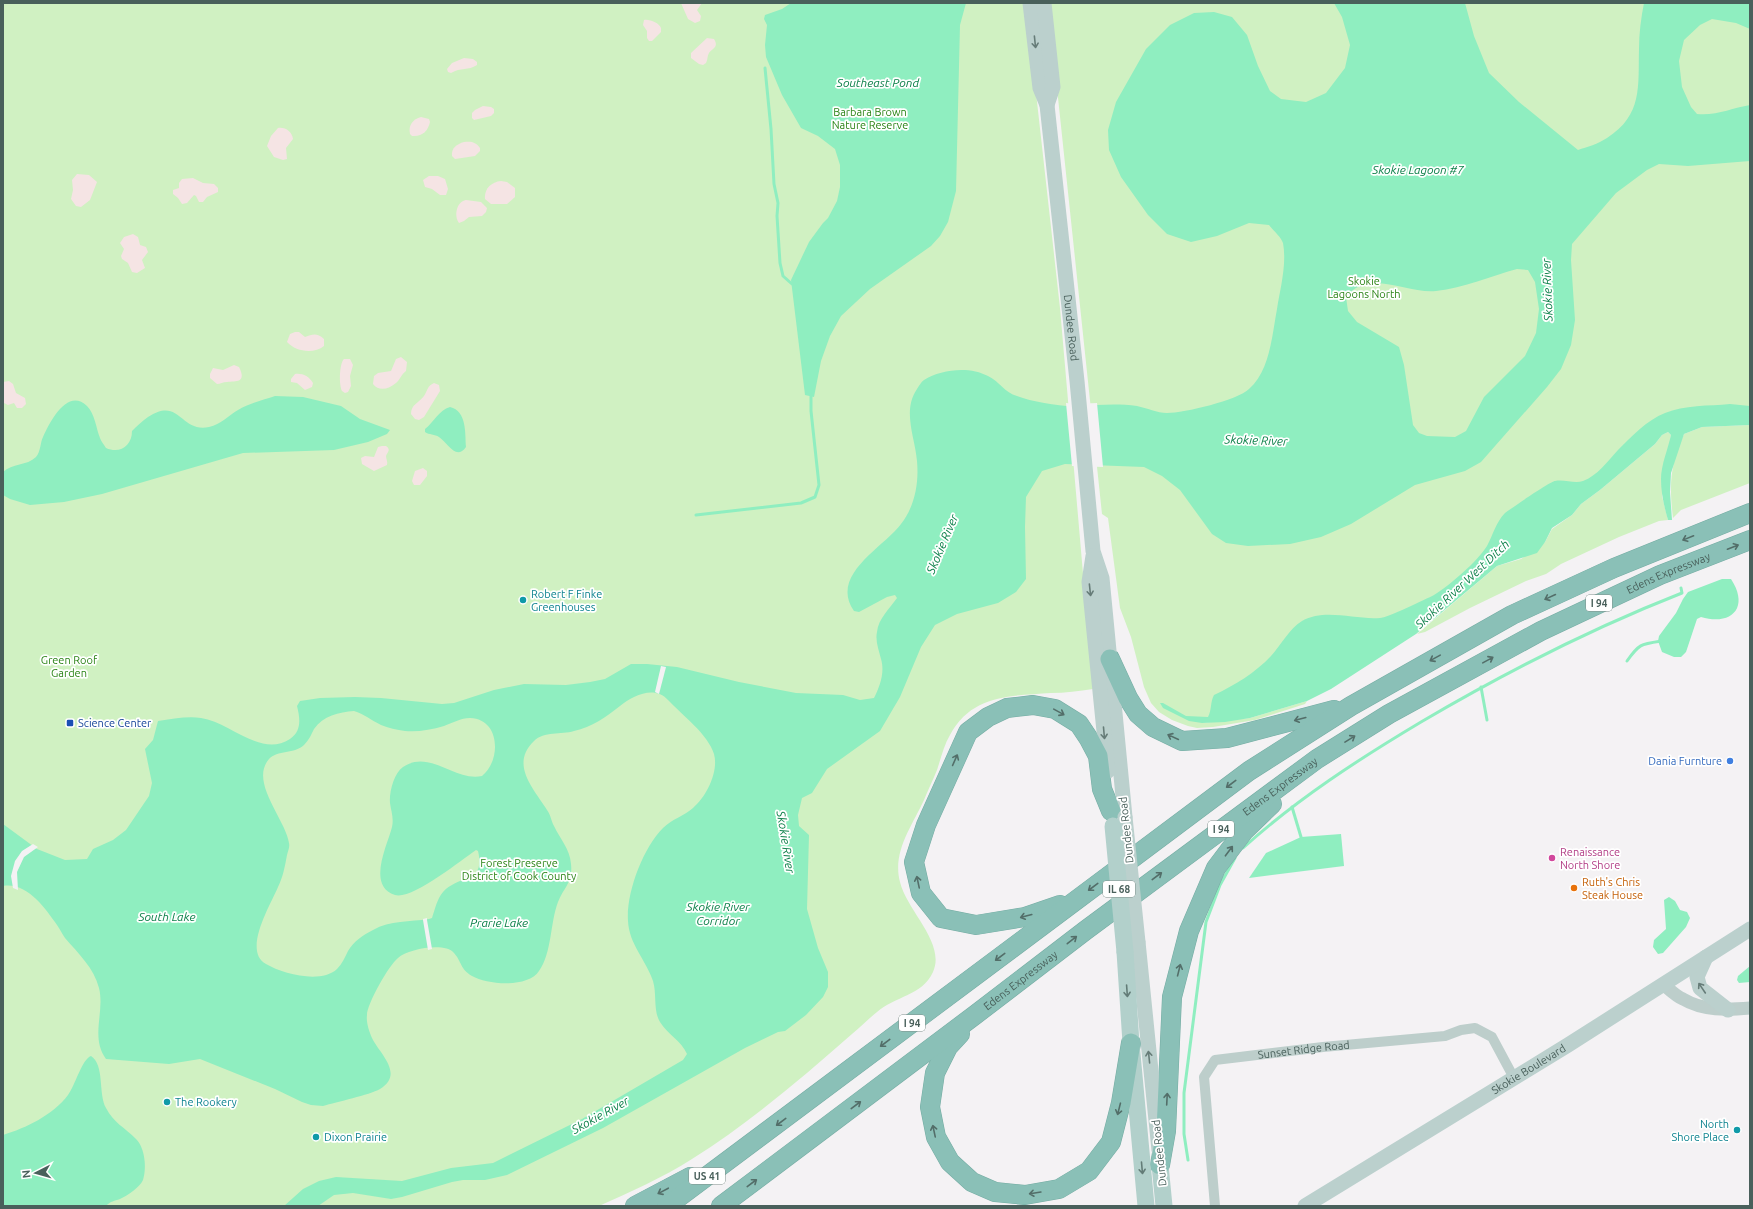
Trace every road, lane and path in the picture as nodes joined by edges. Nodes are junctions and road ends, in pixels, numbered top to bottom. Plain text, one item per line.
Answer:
1 (1030, 3) edge
2 (1044, 3) edge
3 (1047, 105) junction
4 (1750, 513) edge
5 (1750, 540) edge
6 (1093, 551) junction
7 (1110, 659) junction
8 (1351, 706) junction
9 (1317, 759) junction
10 (1117, 818) junction
11 (1076, 900) junction
12 (1750, 929) edge
13 (1131, 947) junction
14 (1706, 957) junction
15 (1663, 984) junction
16 (1750, 1008) edge
17 (1728, 1010) junction
18 (975, 1016) junction
19 (1131, 1043) junction
20 (1514, 1078) junction
21 (747, 1147) junction
22 (1160, 1165) junction
23 (635, 1206) edge
24 (667, 1206) edge
25 (721, 1206) edge
26 (1146, 1206) edge
27 (1164, 1206) edge
28 (1214, 1206) edge
29 (1305, 1206) edge

1 -> 3 main road, Dundee Road
2 - 3 main road, Dundee Road
3 - 6 main road, Dundee Road
4 -> 8 highway, I 94
9 -> 5 highway, Edens Expressway / I 94
6 - 7 main road, Dundee Road
6 -> 10 main road, Dundee Road
8 -> 7 highway
7 - 10 main road, Dundee Road
8 -> 11 highway, I 94
18 -> 9 highway, Edens Expressway / I 94
22 -> 9 highway
11 -> 10 highway
10 - 13 main road, Dundee Road / IL 68, bridge
11 -> 21 highway, I 94
12 - 14 main road, Skokie Boulevard
13 -> 19 main road, Dundee Road / IL 68
22 -> 13 main road, Dundee Road
14 - 15 main road, Skokie Boulevard
17 -> 14 main road
15 - 17 street
15 - 20 main road, Skokie Boulevard
16 - 17 street
19 -> 18 highway
25 -> 18 highway, Edens Expressway / I 94
19 -> 26 main road, Dundee Road / IL 68
20 - 28 street, Sunset Ridge Road
20 - 29 main road, Skokie Boulevard
21 -> 23 highway, I 94
21 - 24 highway, US 41
22 - 27 main road, Dundee Road

